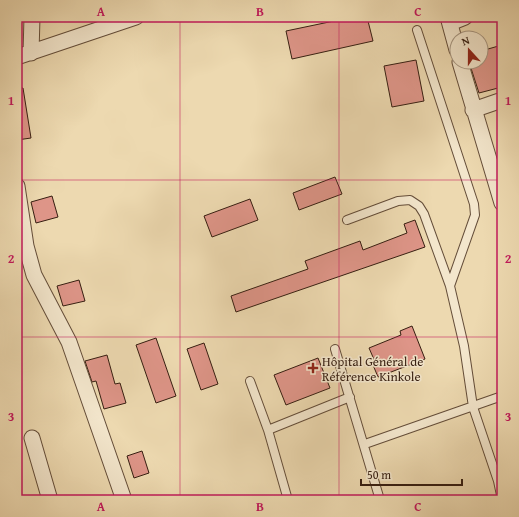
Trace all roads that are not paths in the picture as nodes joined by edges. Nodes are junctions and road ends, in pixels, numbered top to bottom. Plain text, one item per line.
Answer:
1 (32, 17) edge
2 (136, 17) edge
3 (465, 17) edge
4 (449, 20) edge
5 (417, 30) dead end
6 (452, 30) edge
7 (24, 55) edge
8 (462, 70) edge
9 (502, 100) edge
10 (473, 110) junction
11 (499, 184) edge
12 (17, 186) edge
13 (502, 203) edge
14 (347, 220) dead end
15 (450, 286) junction
16 (335, 349) dead end
17 (250, 381) dead end
18 (502, 396) edge
19 (350, 397) junction
20 (473, 407) junction
21 (268, 430) junction
22 (32, 438) dead end
23 (364, 444) junction
24 (50, 500) edge
25 (124, 500) edge
26 (288, 500) edge
27 (380, 500) edge
28 (502, 500) edge

1 - 7 street
2 - 7 street
3 - 4 street
4 - 6 street
5 - 15 lane
8 - 10 street
9 - 10 street
10 - 11 street
11 - 13 street
12 - 25 street
14 - 15 lane
15 - 20 lane
16 - 19 lane
17 - 21 lane
18 - 20 lane
19 - 21 lane
19 - 23 lane
20 - 23 lane
20 - 28 lane
21 - 26 lane
22 - 24 street
23 - 27 lane

